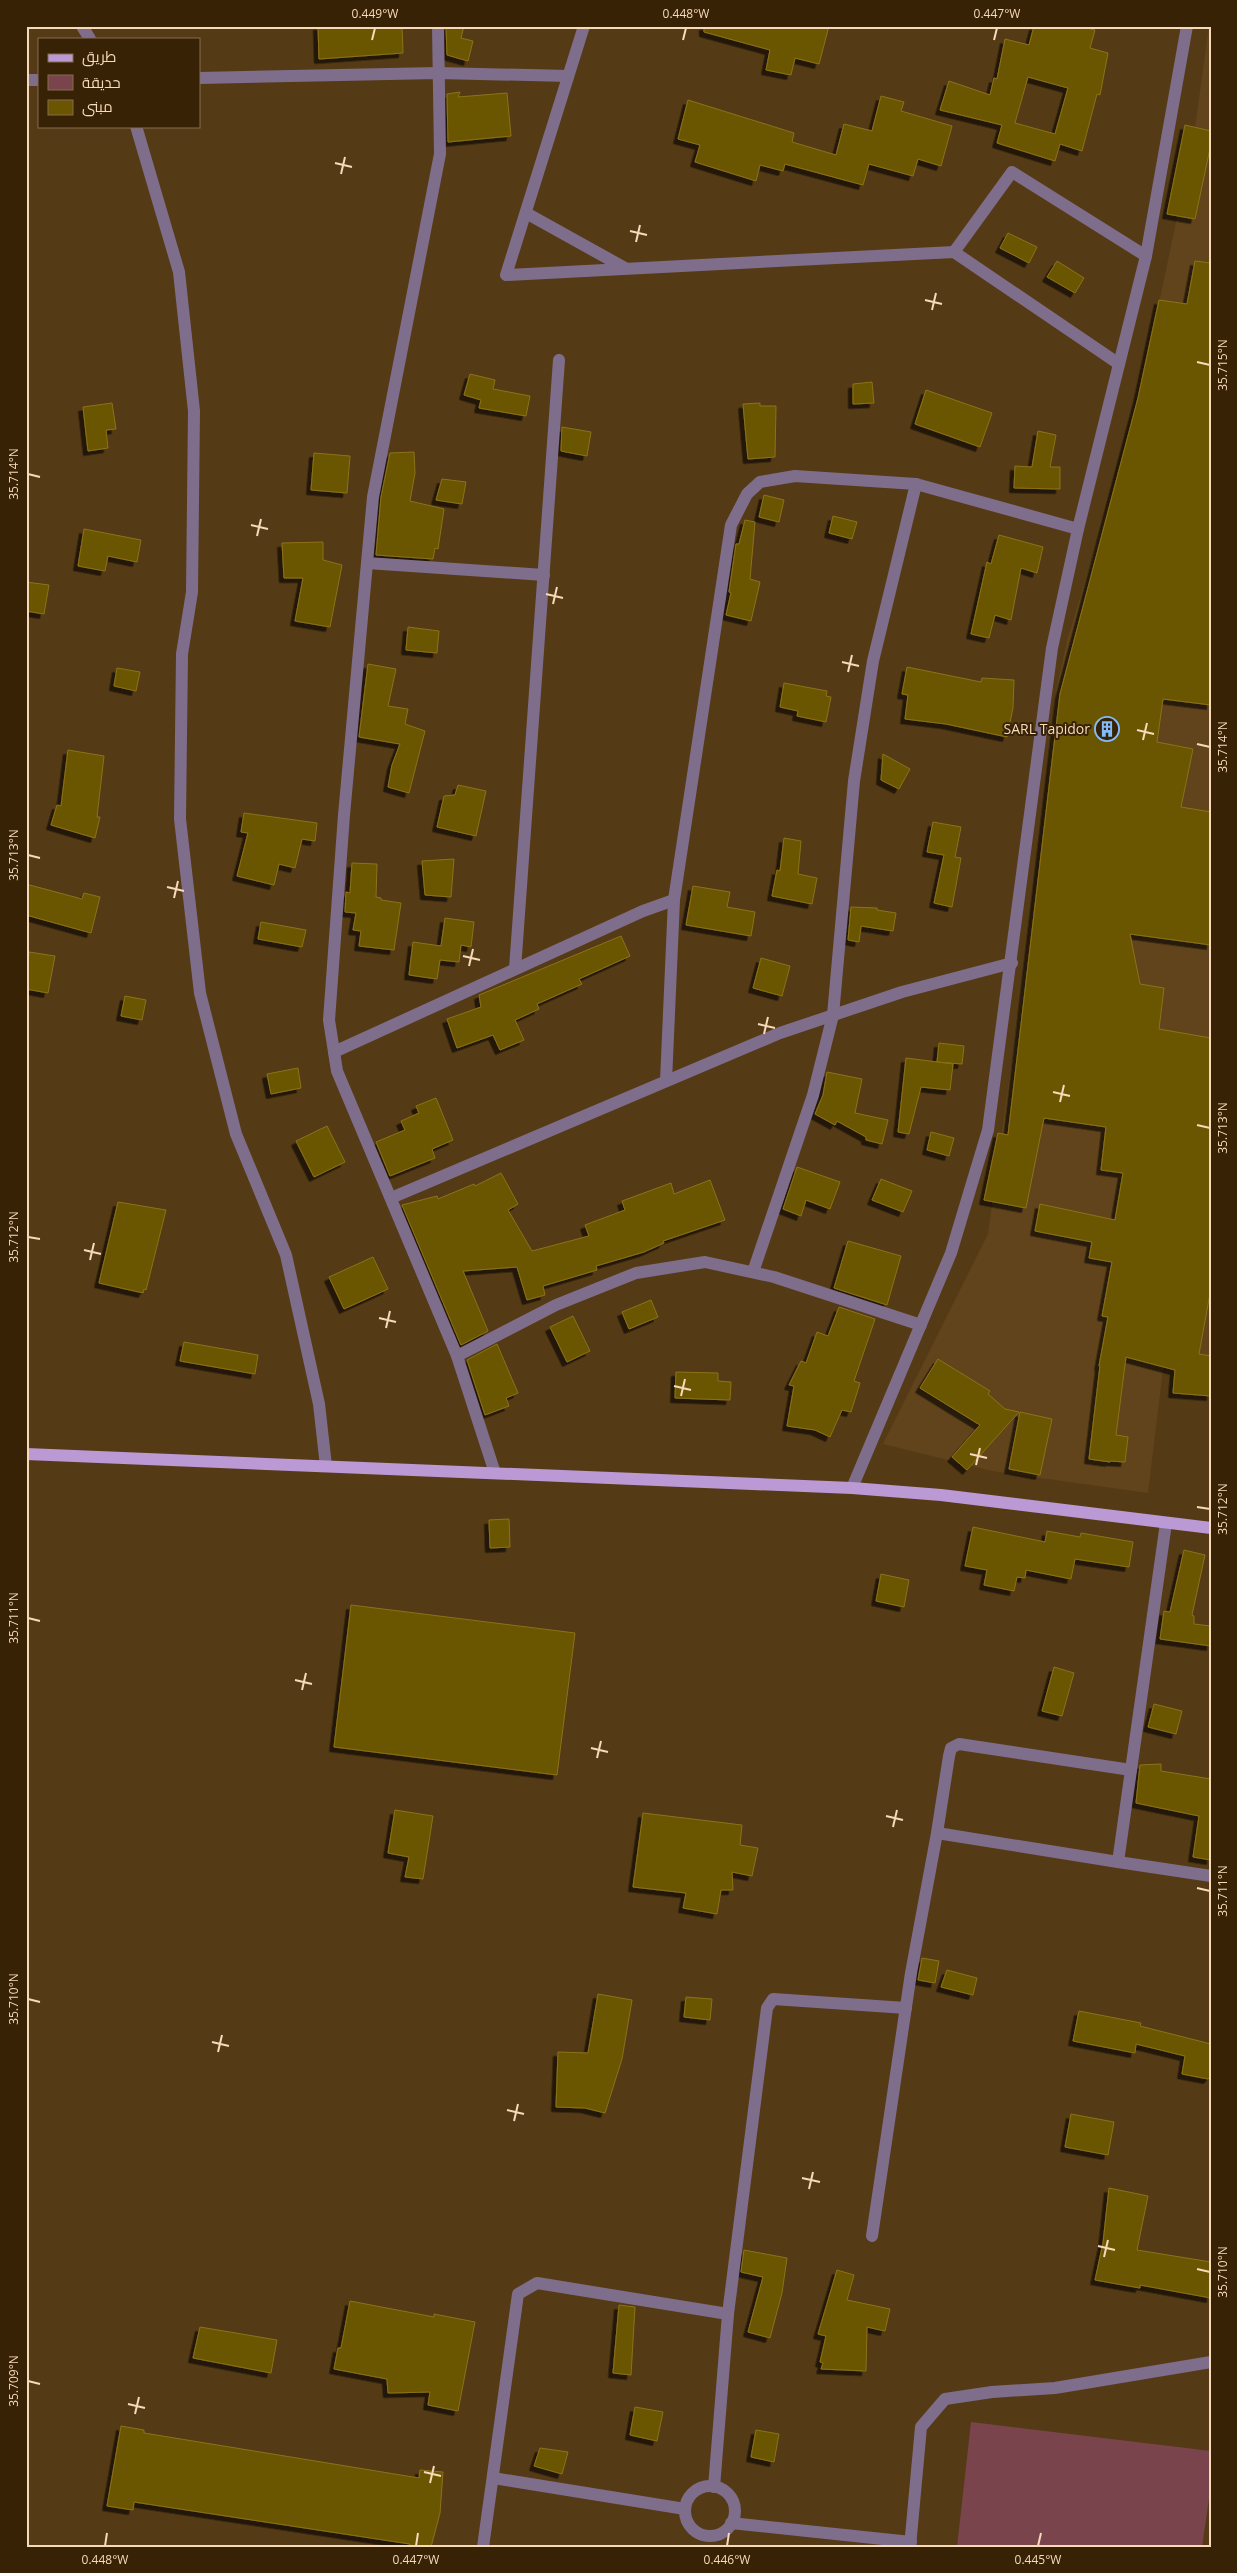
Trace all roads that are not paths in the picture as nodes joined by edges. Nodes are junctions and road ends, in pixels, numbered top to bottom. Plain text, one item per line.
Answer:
1 (82, 26) edge
2 (438, 26) edge
3 (584, 26) edge
4 (1187, 26) edge
5 (89, 38) edge
6 (438, 72) junction
7 (568, 76) junction
8 (200, 78) edge
9 (137, 128) edge
10 (526, 213) junction
11 (954, 252) junction
12 (1146, 256) junction
13 (626, 269) junction
14 (559, 360) dead end
15 (1119, 364) junction
16 (916, 484) junction
17 (1078, 529) junction
18 (367, 563) junction
19 (544, 576) junction
20 (674, 900) junction
21 (1012, 963) junction
22 (515, 969) junction
23 (833, 1015) junction
24 (334, 1052) junction
25 (666, 1081) junction
26 (391, 1198) junction
27 (753, 1272) junction
28 (921, 1325) junction
29 (457, 1356) junction
30 (26, 1454) edge
31 (326, 1466) junction
32 (495, 1473) junction
33 (852, 1488) junction
34 (1166, 1523) junction
35 (1211, 1528) edge
36 (1131, 1770) junction
37 (937, 1832) junction
38 (1118, 1862) junction
39 (1211, 1876) edge
40 (906, 2008) junction
41 (872, 2236) dead end
42 (728, 2314) junction
43 (1211, 2362) edge
44 (493, 2478) junction
45 (714, 2487) junction
46 (685, 2509) junction
47 (732, 2523) junction
48 (707, 2541) edge
49 (911, 2544) edge
50 (483, 2547) edge

1 - 5 street
2 - 6 street
3 - 7 street
4 - 12 street
6 - 7 street
6 - 8 street
6 - 18 street
7 - 10 street
9 - 31 street
10 - 13 street
10 - 13 street
11 - 12 street
11 - 13 street
11 - 15 street
12 - 15 street
14 - 19 street
15 - 17 street
16 - 17 street
16 - 20 street
16 - 23 street
17 - 21 street
18 - 19 street
18 - 24 street
19 - 22 street
20 - 22 street
20 - 25 street
21 - 23 street
21 - 28 street
22 - 24 street
23 - 25 street
23 - 27 street
24 - 26 street
25 - 26 street
26 - 29 street
27 - 28 street
27 - 29 street
28 - 33 street
29 - 32 street
30 - 31 main road
31 - 32 main road
32 - 33 main road
33 - 34 main road
34 - 35 main road
34 - 36 street
36 - 37 street
36 - 38 street
37 - 38 street
37 - 40 street
38 - 39 street
40 - 41 street
40 - 42 street
42 - 44 street
42 - 45 street
43 - 49 street
44 - 46 street
44 - 50 street
45 - 46 street
45 - 47 street
46 - 48 street
47 - 48 street
47 - 49 street

